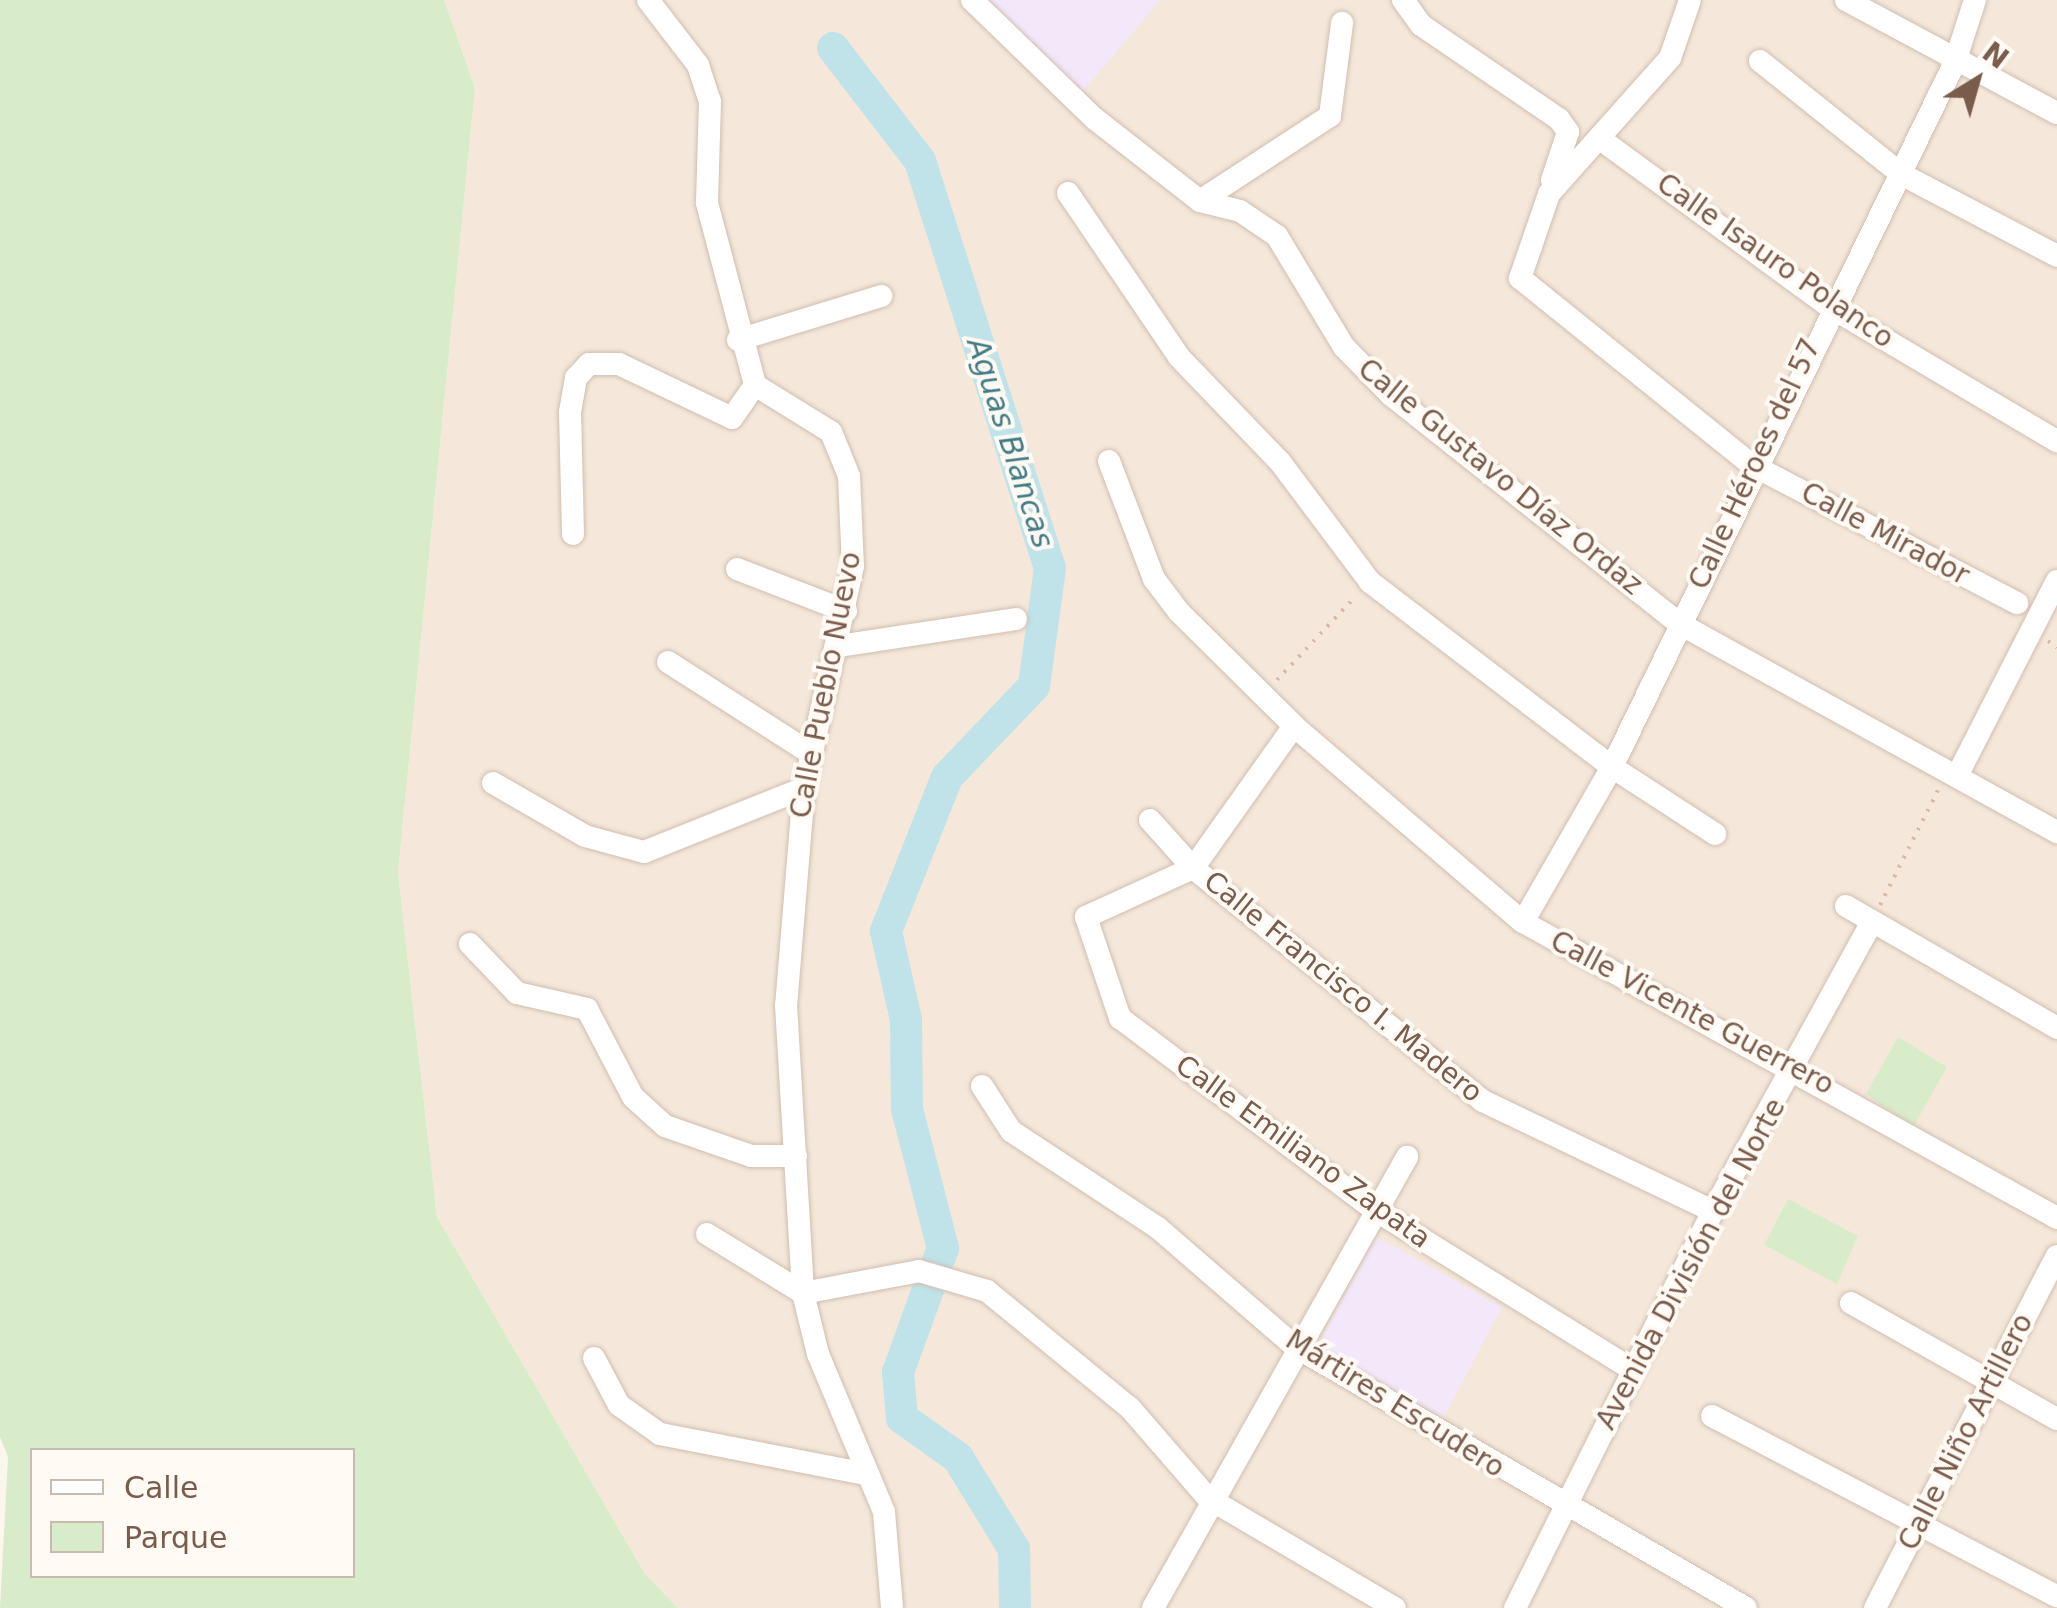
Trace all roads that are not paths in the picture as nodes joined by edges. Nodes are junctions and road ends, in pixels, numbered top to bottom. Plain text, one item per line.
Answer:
1 (648, 0) edge
2 (972, 0) edge
3 (1404, 0) edge
4 (1846, 0) edge
5 (1975, 0) edge
6 (1682, 4) edge
7 (1342, 23) dead end
8 (1760, 60) dead end
9 (1955, 62) junction
10 (2057, 112) edge
11 (1599, 138) junction
12 (1901, 174) junction
13 (1068, 193) dead end
14 (1549, 194) junction
15 (1200, 201) junction
16 (2057, 256) edge
17 (882, 296) dead end
18 (1830, 307) junction
19 (738, 340) junction
20 (755, 385) junction
21 (2057, 441) edge
22 (1109, 461) dead end
23 (1752, 465) junction
24 (574, 534) dead end
25 (737, 569) dead end
26 (2057, 580) edge
27 (2016, 604) dead end
28 (846, 611) junction
29 (1016, 619) dead end
30 (1680, 624) junction
31 (839, 646) junction
32 (668, 662) dead end
33 (1294, 726) junction
34 (810, 752) junction
35 (1612, 768) junction
36 (1952, 773) junction
37 (493, 783) dead end
38 (804, 788) junction
39 (1150, 820) dead end
40 (2057, 832) edge
41 (1715, 834) dead end
42 (1193, 868) junction
43 (1846, 906) dead end
44 (1523, 922) junction
45 (1872, 922) junction
46 (470, 944) dead end
47 (2057, 1028) edge
48 (1795, 1070) junction
49 (982, 1086) dead end
50 (796, 1156) junction
51 (1407, 1157) dead end
52 (1375, 1210) junction
53 (1713, 1211) junction
54 (2057, 1218) edge
55 (707, 1234) dead end
56 (2057, 1256) edge
57 (803, 1293) junction
58 (1850, 1303) dead end
59 (1294, 1346) junction
60 (594, 1358) dead end
61 (1632, 1370) junction
62 (1990, 1384) junction
63 (1712, 1416) dead end
64 (2057, 1419) edge
65 (866, 1474) junction
66 (1208, 1498) junction
67 (1565, 1510) junction
68 (1919, 1522) junction
69 (2057, 1596) edge
70 (892, 1608) edge
71 (1153, 1608) edge
72 (1396, 1608) edge
73 (1515, 1608) edge
74 (1746, 1608) edge
75 (1875, 1608) edge

1 - 19 street
2 - 15 street, Calle Gustavo Díaz Ordaz
3 - 14 street
4 - 9 street
5 - 9 street, Calle Héroes del 57
6 - 11 street
7 - 15 street
8 - 12 street
9 - 10 street
9 - 12 street, Calle Héroes del 57
11 - 14 street
11 - 18 street, Calle Isauro Polanco
12 - 16 street
12 - 18 street, Calle Héroes del 57
13 - 35 street
14 - 23 street, Calle Mirador
15 - 30 street, Calle Gustavo Díaz Ordaz
17 - 19 street
18 - 21 street, Calle Isauro Polanco
18 - 23 street, Calle Héroes del 57
19 - 20 street
20 - 24 street
20 - 28 street, Calle Pueblo Nuevo
22 - 33 street, Calle Vicente Guerrero
23 - 27 street, Calle Mirador
23 - 30 street, Calle Héroes del 57
25 - 28 street
26 - 36 street
28 - 31 street, Calle Pueblo Nuevo
29 - 31 street
30 - 35 street, Calle Héroes del 57
30 - 36 street, Calle Gustavo Díaz Ordaz
31 - 34 street, Calle Pueblo Nuevo
32 - 34 street
33 - 42 street
33 - 44 street, Calle Vicente Guerrero
34 - 38 street, Calle Pueblo Nuevo
35 - 41 street
35 - 44 street, Calle Héroes del 57
36 - 40 street, Calle Gustavo Díaz Ordaz
37 - 38 street
38 - 50 street, Calle Pueblo Nuevo
39 - 42 street, Calle Francisco I. Madero
42 - 52 street, Calle Emiliano Zapata
42 - 53 street, Calle Francisco I. Madero
43 - 45 street
44 - 48 street, Calle Vicente Guerrero
45 - 47 street
45 - 48 street, Avenida División del Norte
46 - 50 street
48 - 53 street, Avenida División del Norte
48 - 54 street, Calle Vicente Guerrero
49 - 59 street, Mártires Escudero
50 - 57 street, Calle Pueblo Nuevo
51 - 52 street
52 - 59 street
52 - 61 street, Calle Emiliano Zapata
53 - 61 street, Avenida División del Norte
55 - 57 street
56 - 62 street, Calle Niño Artillero
57 - 65 street, Calle Pueblo Nuevo
57 - 66 street
58 - 62 street
59 - 66 street
59 - 67 street, Mártires Escudero
60 - 65 street
61 - 67 street, Avenida División del Norte
62 - 64 street
62 - 68 street, Calle Niño Artillero
63 - 68 street
65 - 70 street, Calle Pueblo Nuevo
66 - 71 street
66 - 72 street
67 - 73 street, Avenida División del Norte
67 - 74 street, Mártires Escudero
68 - 69 street
68 - 75 street, Calle Niño Artillero

